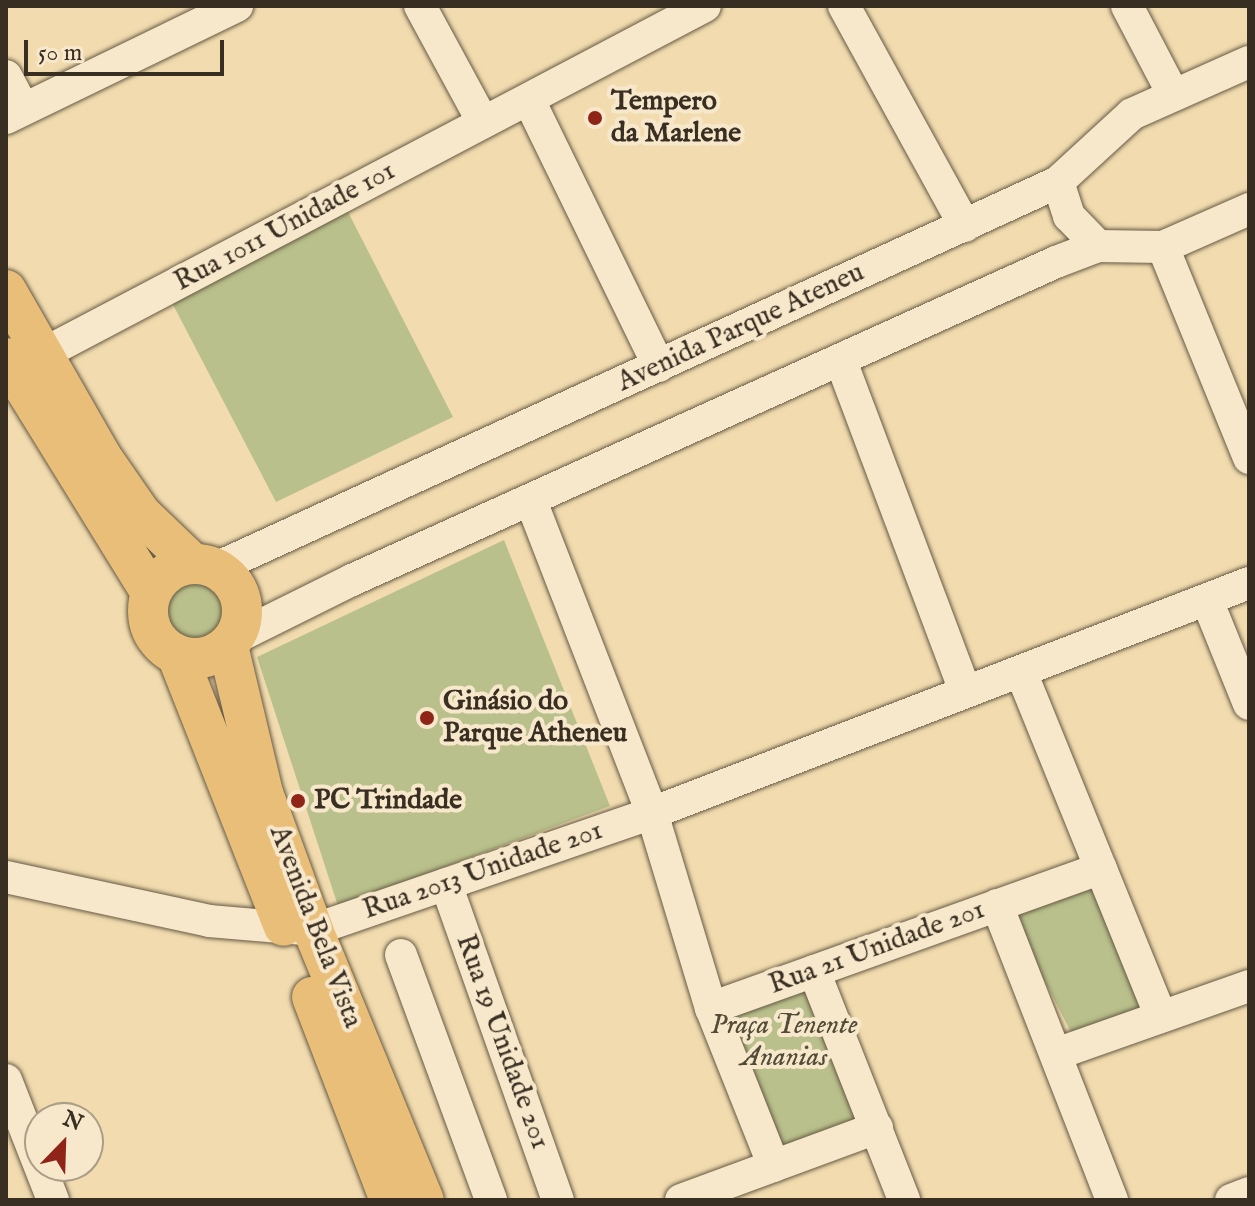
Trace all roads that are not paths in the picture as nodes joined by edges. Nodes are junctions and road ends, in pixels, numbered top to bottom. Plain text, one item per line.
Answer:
1 (237, 6) edge
2 (420, 6) edge
3 (705, 6) edge
4 (844, 6) edge
5 (1127, 6) edge
6 (1249, 62) edge
7 (6, 76) edge
8 (1173, 94) junction
9 (529, 100) junction
10 (15, 113) edge
11 (483, 122) junction
12 (1058, 182) junction
13 (1249, 209) edge
14 (965, 226) junction
15 (1098, 246) junction
16 (1163, 247) junction
17 (6, 290) edge
18 (24, 357) edge
19 (841, 361) junction
20 (659, 366) junction
21 (1249, 458) edge
22 (531, 501) junction
23 (202, 565) junction
24 (1249, 583) edge
25 (151, 593) junction
26 (1207, 600) junction
27 (230, 643) junction
28 (177, 655) junction
29 (1021, 672) junction
30 (965, 691) junction
31 (1249, 704) edge
32 (652, 813) junction
33 (1101, 868) junction
34 (6, 877) edge
35 (446, 884) junction
36 (997, 905) junction
37 (299, 928) junction
38 (401, 955) dead end
39 (814, 971) junction
40 (1249, 986) edge
41 (711, 1008) junction
42 (1161, 1017) junction
43 (1056, 1054) junction
44 (6, 1080) edge
45 (877, 1128) junction
46 (774, 1166) junction
47 (1249, 1193) edge
48 (53, 1200) edge
49 (390, 1200) edge
50 (424, 1200) edge
51 (491, 1200) edge
52 (558, 1200) edge
53 (681, 1200) edge
54 (904, 1200) edge
55 (1112, 1200) edge
56 (1231, 1200) edge

1 - 10 street
2 - 11 street
3 - 9 street, Rua 1011 Unidade 101
4 - 14 street
5 - 8 street
6 - 8 street, Avenida Parque Ateneu
7 - 10 street
8 - 12 street, Avenida Parque Ateneu
9 - 11 street, Rua 1011 Unidade 101
9 - 20 street
11 - 18 street, Rua 1011 Unidade 101
12 - 14 street, Avenida Parque Ateneu
12 - 15 street
13 - 16 street
14 - 20 street, Avenida Parque Ateneu
15 - 16 street
15 - 19 street
16 - 21 street
17 - 18 main road
18 - 23 main road
18 - 25 main road
19 - 22 street
19 - 30 street
20 - 23 street, Avenida Parque Ateneu
22 - 27 street
22 - 32 street
23 - 25 main road
23 - 27 main road
24 - 26 street, Rua 2013 Unidade 201
25 - 28 main road
26 - 29 street, Rua 2013 Unidade 201
26 - 31 street
27 - 28 main road
27 - 37 main road, Avenida Bela Vista
28 - 37 main road, Avenida Bela Vista
29 - 30 street, Rua 2013 Unidade 201
29 - 33 street
30 - 32 street, Rua 2013 Unidade 201
32 - 35 street, Rua 2013 Unidade 201
32 - 41 street
33 - 36 street, Rua 21 Unidade 201
33 - 42 street
34 - 37 street
35 - 37 street, Rua 2013 Unidade 201
35 - 52 street, Rua 19 Unidade 201
36 - 39 street, Rua 21 Unidade 201
36 - 43 street, Rua 21 Unidade 201
37 - 49 main road, Avenida Bela Vista
37 - 50 main road, Avenida Bela Vista
38 - 51 street
39 - 41 street, Rua 21 Unidade 201
39 - 45 street
40 - 42 street
41 - 46 street
42 - 43 street
43 - 55 street, Rua 21 Unidade 201
44 - 48 street
45 - 46 street
45 - 54 street
46 - 53 street
47 - 56 street

